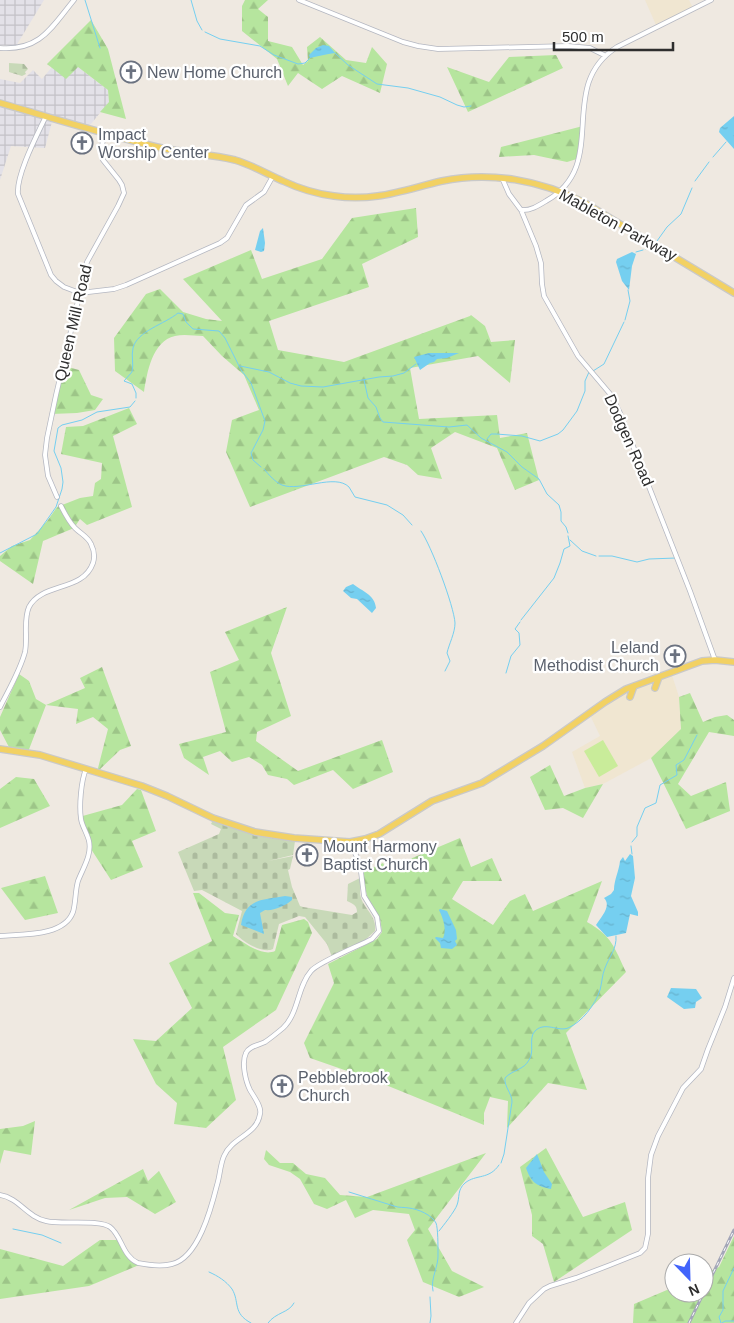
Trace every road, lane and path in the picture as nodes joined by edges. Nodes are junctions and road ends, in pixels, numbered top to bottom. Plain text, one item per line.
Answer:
1 (74, 0) edge
2 (299, 0) edge
3 (711, 0) edge
4 (0, 48) edge
5 (604, 55) junction
6 (0, 103) edge
7 (46, 116) junction
8 (104, 133) junction
9 (273, 176) junction
10 (502, 178) junction
11 (552, 188) junction
12 (560, 191) junction
13 (553, 197) junction
14 (521, 210) junction
15 (80, 293) junction
16 (734, 293) edge
17 (57, 497) dead end
18 (61, 506) dead end
19 (715, 660) junction
20 (734, 662) edge
21 (659, 677) junction
22 (634, 686) junction
23 (655, 688) dead end
24 (630, 697) dead end
25 (0, 707) edge
26 (0, 749) edge
27 (86, 769) junction
28 (350, 842) junction
29 (0, 936) edge
30 (734, 978) edge
31 (0, 1195) edge
32 (516, 1323) edge

1 - 4 street
2 - 5 street
3 - 5 street
5 - 12 street
6 - 7 main road, Mableton Parkway
7 - 8 main road, Mableton Parkway
7 - 15 street
8 - 9 main road, Mableton Parkway
8 - 15 street, Queen Mill Road
9 - 10 main road, Mableton Parkway
9 - 15 street
10 - 11 main road, Mableton Parkway
10 - 14 street, Dodgen Road
11 - 12 main road, Mableton Parkway
11 - 13 main road
12 - 13 street
12 - 16 main road, Mableton Parkway
13 - 14 street
14 - 19 street, Dodgen Road
15 - 17 street, Queen Mill Road
18 - 25 street
19 - 20 main road
19 - 21 main road
21 - 22 main road
21 - 23 main road
22 - 24 main road
22 - 28 main road
26 - 27 main road
27 - 28 main road
27 - 29 street
28 - 31 street
30 - 32 street

